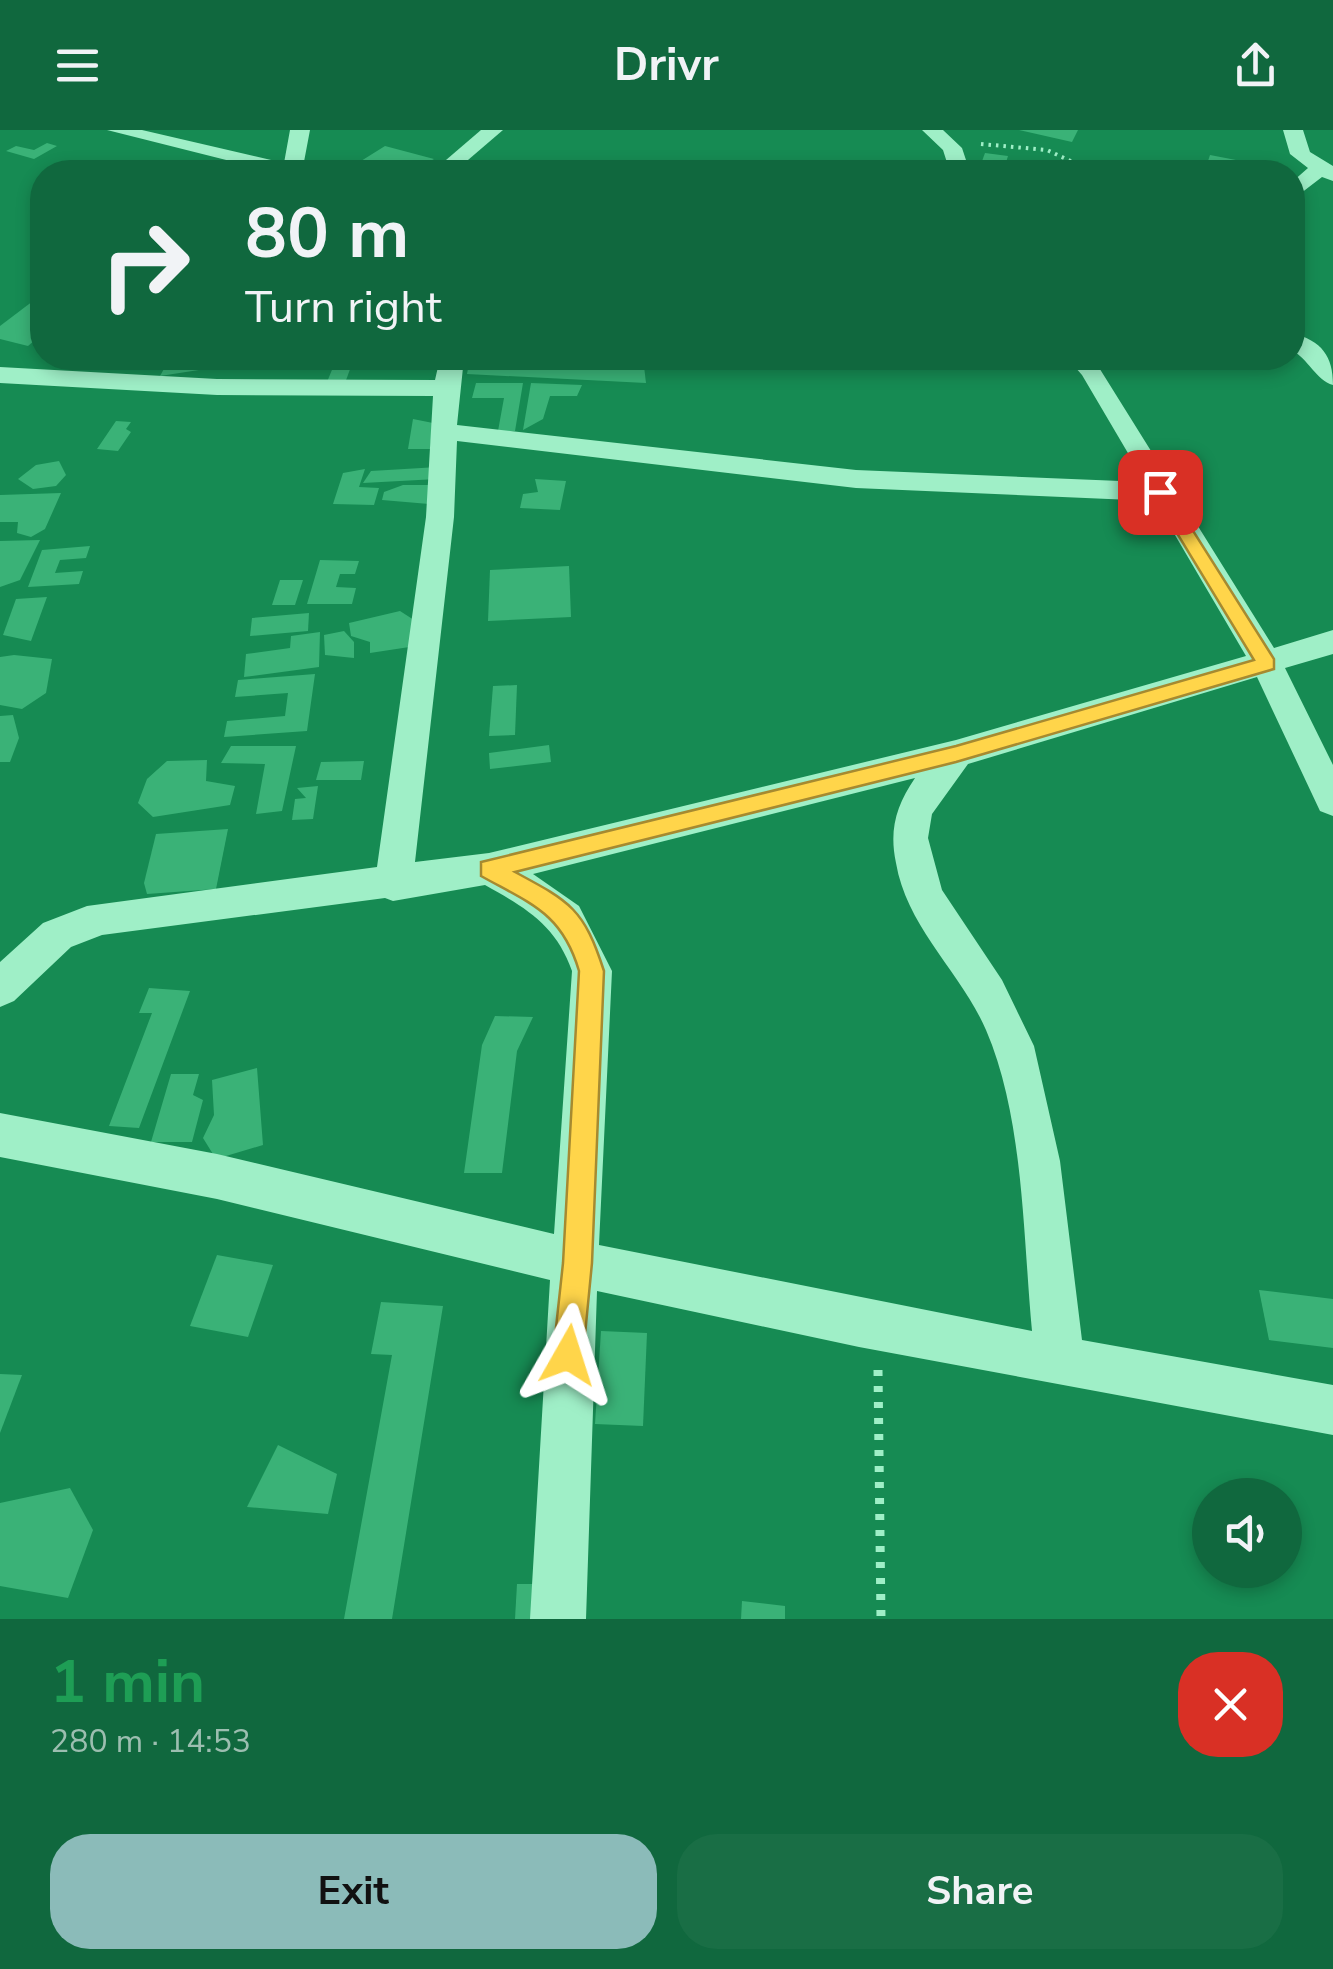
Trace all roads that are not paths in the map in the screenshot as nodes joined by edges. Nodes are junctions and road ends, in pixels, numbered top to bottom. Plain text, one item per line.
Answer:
1 (117, 130) edge
2 (300, 130) edge
3 (493, 130) edge
4 (1293, 130) edge
5 (939, 136) edge
6 (244, 160) edge
7 (296, 160) edge
8 (457, 160) edge
9 (953, 160) edge
10 (1327, 172) edge
11 (1305, 186) edge
12 (1305, 347) edge
13 (1091, 370) edge
14 (449, 373) edge
15 (0, 375) edge
16 (1333, 377) edge
17 (447, 432) junction
18 (1160, 492) junction
19 (1333, 642) edge
20 (1267, 664) junction
21 (956, 754) junction
22 (1333, 801) edge
23 (489, 869) junction
24 (393, 885) junction
25 (0, 988) edge
26 (0, 1135) edge
27 (577, 1263) junction
28 (1060, 1362) junction
29 (1333, 1410) edge
30 (558, 1619) edge

1 - 6 street
2 - 7 street
3 - 8 street
4 - 10 street
5 - 9 street
10 - 11 street
12 - 16 street
13 - 18 street
14 - 15 street
14 - 17 street
17 - 18 street
17 - 24 street
18 - 20 street
19 - 20 street
20 - 21 street
20 - 22 street
21 - 23 street
21 - 28 street
23 - 24 street
23 - 27 street
24 - 25 street
26 - 27 street
27 - 28 street
27 - 30 street
28 - 29 street

